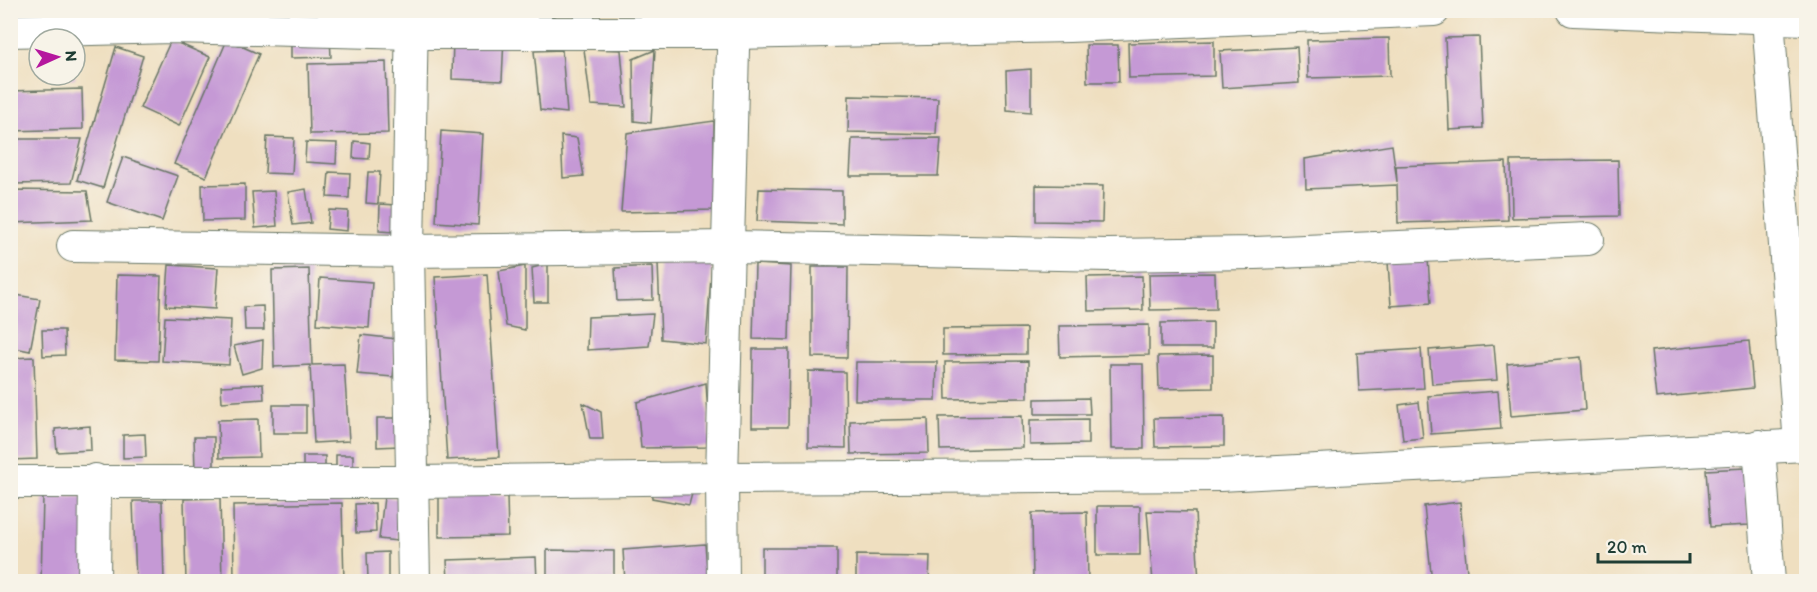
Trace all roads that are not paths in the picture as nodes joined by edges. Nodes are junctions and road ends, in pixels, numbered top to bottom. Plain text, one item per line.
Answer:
1 (1434, 10) edge
2 (1573, 10) edge
3 (1069, 18) edge
4 (1768, 18) junction
5 (174, 19) edge
6 (1806, 19) edge
7 (412, 22) edge
8 (734, 22) edge
9 (10, 31) edge
10 (1588, 238) dead end
11 (73, 246) dead end
12 (730, 247) junction
13 (408, 251) junction
14 (1803, 445) edge
15 (1759, 446) junction
16 (722, 477) junction
17 (95, 480) junction
18 (10, 482) edge
19 (413, 482) junction
20 (94, 582) edge
21 (414, 582) edge
22 (723, 582) edge
23 (1769, 582) edge

1 - 3 street
2 - 4 street
3 - 8 street
4 - 6 street
4 - 14 street
5 - 7 street
5 - 9 street
7 - 8 street
7 - 13 street
8 - 12 street
10 - 12 street
11 - 13 street
12 - 13 street
12 - 16 street
13 - 19 street
14 - 15 street
15 - 16 street
15 - 23 street
16 - 19 street
16 - 22 street
17 - 18 street
17 - 19 street
17 - 20 street
19 - 21 street

